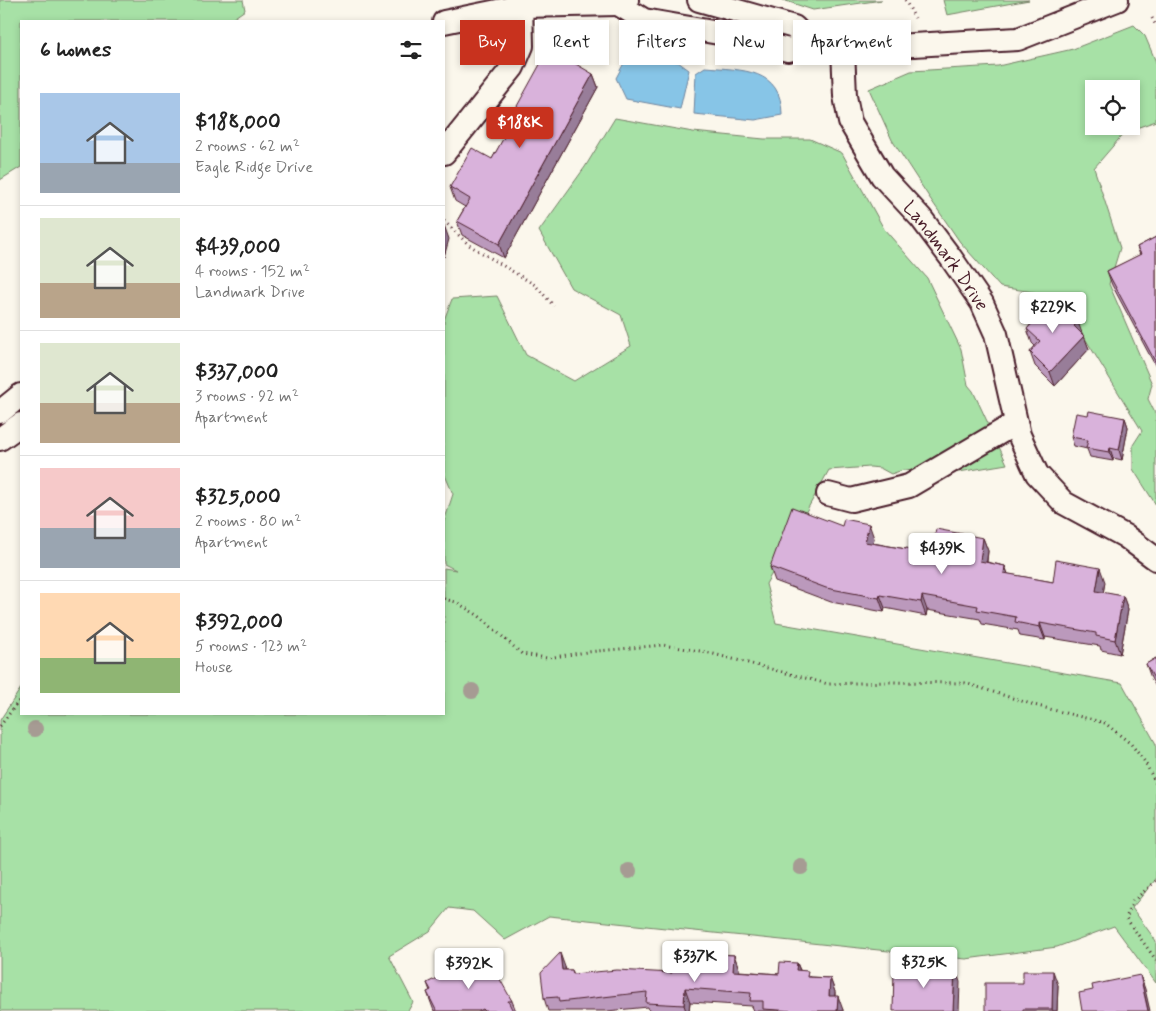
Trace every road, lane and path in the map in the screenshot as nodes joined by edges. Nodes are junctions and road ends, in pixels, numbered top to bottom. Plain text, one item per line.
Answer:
1 (699, 0) edge
2 (906, 0) edge
3 (1116, 0) edge
4 (622, 2) edge
5 (522, 3) edge
6 (915, 18) dead end
7 (1152, 18) dead end
8 (445, 22) edge
9 (1156, 26) edge
10 (793, 27) edge
11 (911, 45) edge
12 (793, 49) edge
13 (844, 65) edge
14 (445, 152) edge
15 (445, 222) edge
16 (554, 306) dead end
17 (1016, 423) junction
18 (20, 425) edge
19 (0, 439) edge
20 (828, 494) dead end
21 (1156, 559) edge
22 (445, 599) edge
23 (20, 699) edge
24 (0, 726) edge
25 (1156, 784) edge
26 (1156, 881) edge
27 (1156, 960) edge

1 - 10 street
2 - 6 path
3 - 11 street
4 - 5 street
4 - 12 street
5 - 8 street
5 - 14 street
7 - 9 path
13 - 17 street, Landmark Drive
15 - 16 path
17 - 20 street
17 - 21 street, Landmark Drive
18 - 19 street
22 - 25 path
23 - 24 path
26 - 27 path

